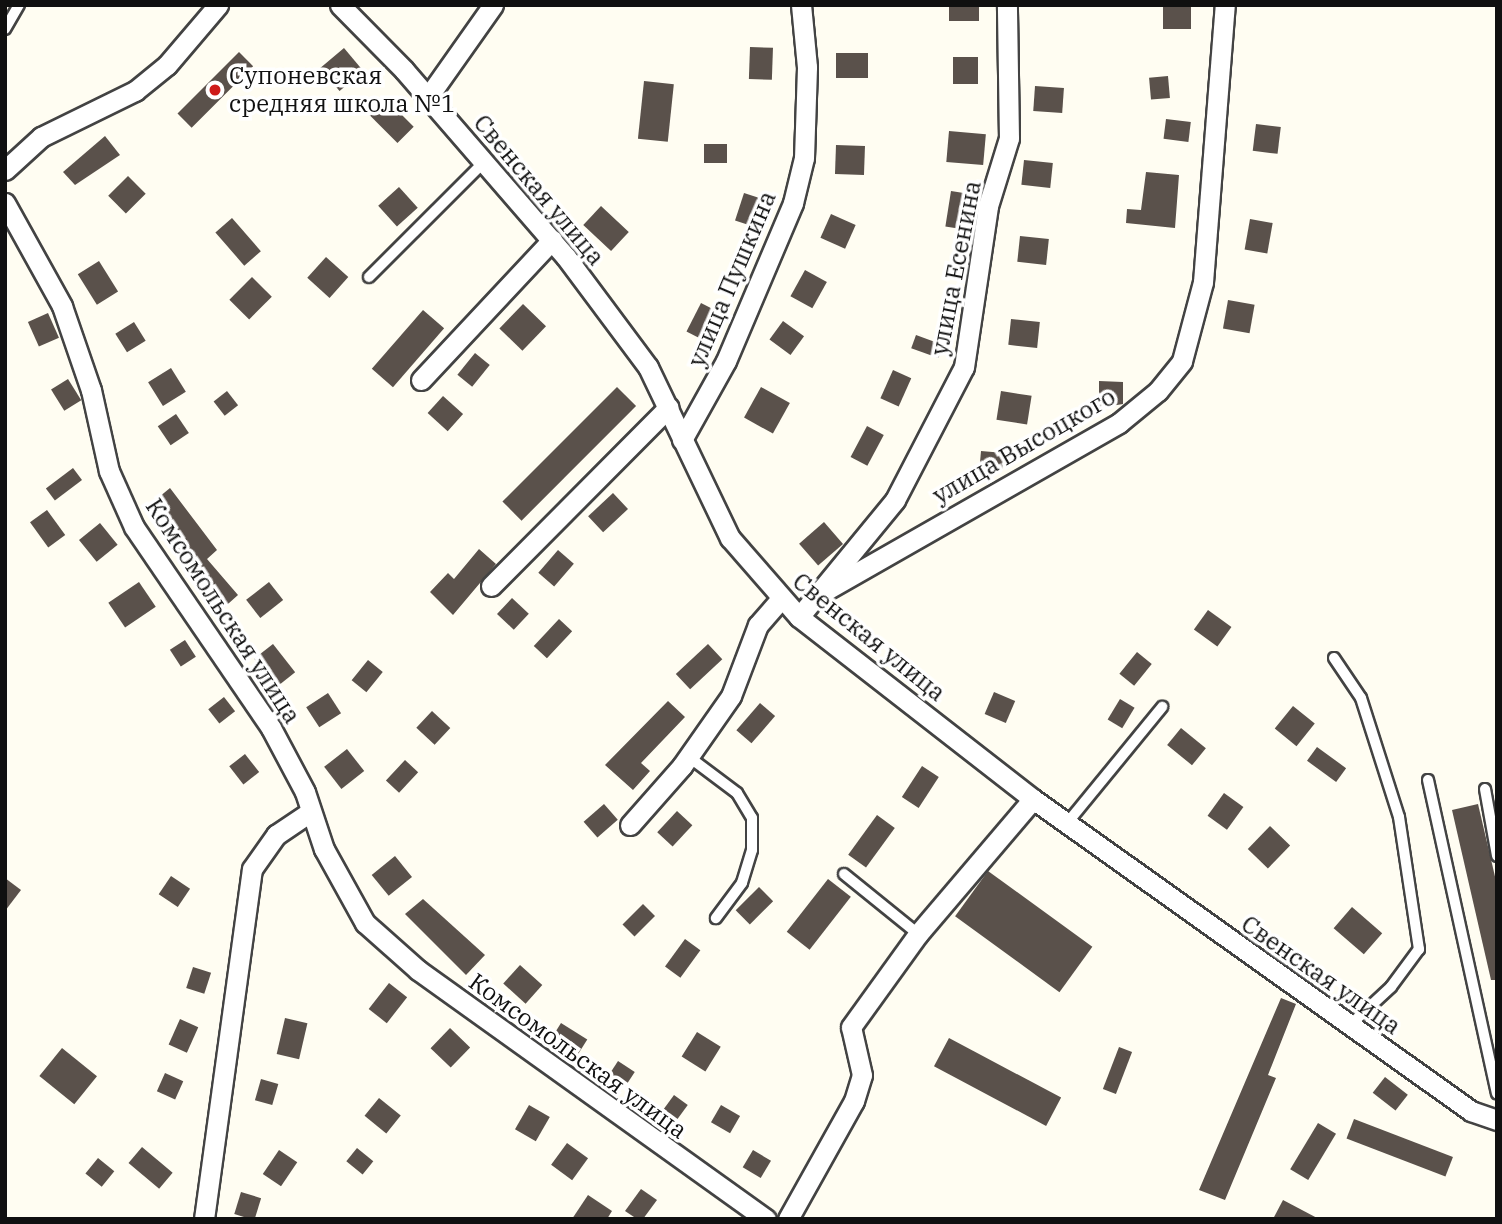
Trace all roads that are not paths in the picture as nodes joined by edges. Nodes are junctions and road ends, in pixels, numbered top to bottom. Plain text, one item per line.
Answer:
1 (19, 5) edge
2 (218, 5) edge
3 (340, 5) edge
4 (493, 5) edge
5 (801, 5) edge
6 (1007, 5) edge
7 (1225, 5) edge
8 (5, 29) edge
9 (428, 97) junction
10 (485, 162) junction
11 (5, 170) edge
12 (5, 203) edge
13 (552, 240) junction
14 (369, 277) dead end
15 (421, 380) dead end
16 (669, 407) junction
17 (682, 440) junction
18 (491, 586) dead end
19 (823, 592) junction
20 (781, 599) junction
21 (799, 617) junction
22 (1334, 658) dead end
23 (1162, 707) dead end
24 (689, 757) junction
25 (1428, 780) dead end
26 (1485, 789) dead end
27 (1033, 799) junction
28 (309, 813) junction
29 (1068, 822) junction
30 (630, 825) dead end
31 (1497, 856) edge
32 (844, 874) dead end
33 (716, 918) dead end
34 (918, 934) junction
35 (1349, 1025) junction
36 (1497, 1094) edge
37 (1497, 1120) edge
38 (204, 1219) edge
39 (766, 1219) edge
40 (788, 1219) edge

1 - 8 lane
2 - 11 street
3 - 9 street, Свенская улица
4 - 9 street
5 - 17 street, улица Пушкина
6 - 19 street, улица Есенина
7 - 19 street, улица Высоцкого
9 - 10 street, Свенская улица
10 - 13 street, Свенская улица
10 - 14 lane
12 - 28 street, Комсомольская улица
13 - 15 street
13 - 16 street, Свенская улица
16 - 17 street, Свенская улица
16 - 18 street
17 - 20 street, Свенская улица
19 - 21 street, улица Есенина
20 - 21 street, Свенская улица
20 - 24 street
21 - 27 street, Свенская улица
22 - 35 lane
23 - 29 lane
24 - 30 street
24 - 33 lane
25 - 36 lane
26 - 31 lane
27 - 29 street, Свенская улица
27 - 34 street
28 - 38 street
28 - 39 street, Комсомольская улица
29 - 35 street, Свенская улица
32 - 34 lane
34 - 40 street
35 - 37 street, Свенская улица

